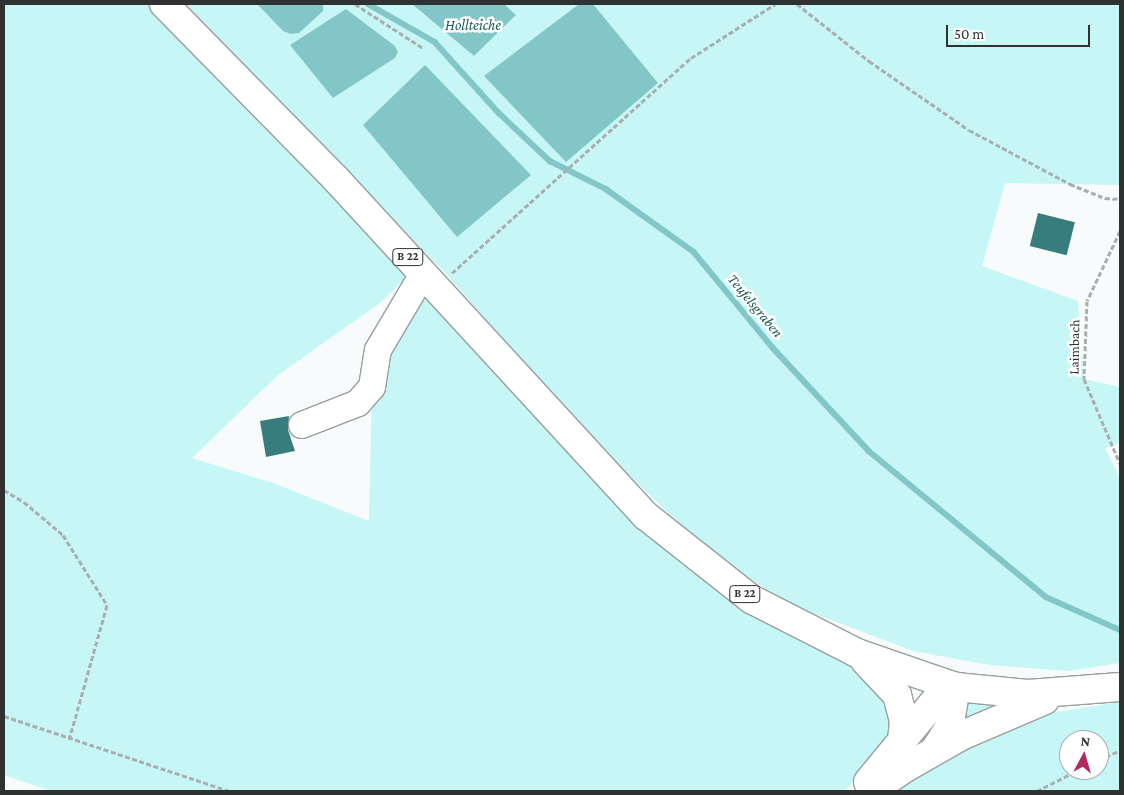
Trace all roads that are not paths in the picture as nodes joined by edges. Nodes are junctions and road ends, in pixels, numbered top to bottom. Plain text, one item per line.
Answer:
1 (164, 4) edge
2 (429, 281) junction
3 (302, 425) dead end
4 (857, 653) junction
5 (952, 686) junction
6 (1120, 688) edge
7 (1068, 692) junction
8 (902, 741) junction
9 (935, 750) junction
10 (860, 791) edge
11 (872, 791) edge

1 - 2 main road, B 22
2 - 3 lane
2 - 4 main road, B 22
4 - 5 main road, B 22
4 - 8 main road
5 - 7 main road, B 22
5 - 8 main road
5 - 9 main road
6 - 7 main road, B 22
7 - 9 main road
8 - 10 main road
9 - 11 main road

